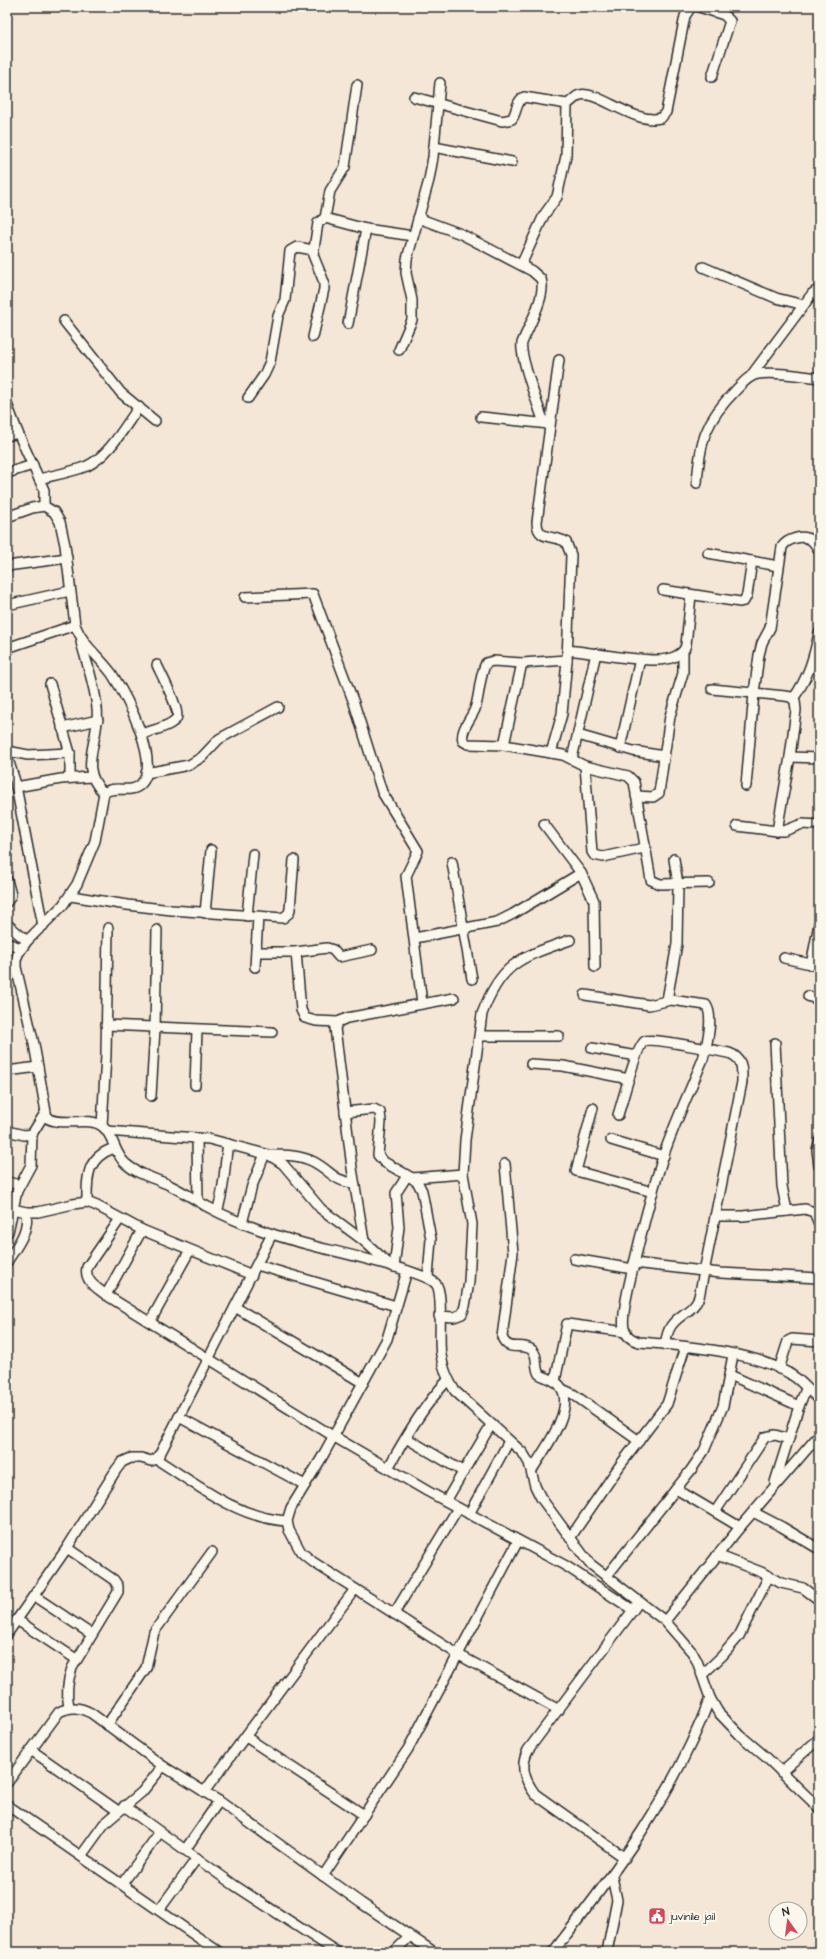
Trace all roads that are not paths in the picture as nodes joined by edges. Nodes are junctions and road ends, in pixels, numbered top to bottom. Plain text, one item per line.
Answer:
1 (691, 7) edge
2 (699, 7) edge
3 (712, 77) dead end
4 (440, 83) dead end
5 (357, 85) dead end
6 (414, 97) dead end
7 (438, 103) junction
8 (567, 104) junction
9 (434, 147) junction
10 (512, 162) dead end
11 (325, 218) junction
12 (418, 218) junction
13 (366, 229) junction
14 (412, 236) junction
15 (313, 250) junction
16 (521, 265) junction
17 (703, 266) dead end
18 (819, 288) edge
19 (804, 305) junction
20 (64, 321) dead end
21 (348, 324) dead end
22 (313, 336) dead end
23 (399, 350) dead end
24 (559, 360) dead end
25 (750, 376) junction
26 (819, 378) edge
27 (248, 398) dead end
28 (7, 404) edge
29 (139, 407) junction
30 (481, 417) dead end
31 (155, 421) dead end
32 (547, 424) junction
33 (18, 433) junction
34 (7, 436) edge
35 (33, 465) junction
36 (7, 473) edge
37 (39, 479) junction
38 (697, 483) dead end
39 (44, 506) junction
40 (7, 517) edge
41 (819, 551) edge
42 (708, 553) dead end
43 (67, 558) junction
44 (752, 561) junction
45 (7, 566) edge
46 (778, 566) junction
47 (663, 590) dead end
48 (70, 591) junction
49 (691, 595) junction
50 (245, 597) dead end
51 (7, 605) edge
52 (75, 625) junction
53 (819, 633) edge
54 (80, 637) junction
55 (7, 648) edge
56 (567, 650) junction
57 (596, 653) junction
58 (683, 653) junction
59 (640, 659) junction
60 (567, 660) junction
61 (522, 663) junction
62 (157, 666) dead end
63 (50, 684) dead end
64 (712, 689) dead end
65 (754, 693) junction
66 (793, 699) junction
67 (278, 707) dead end
68 (98, 720) junction
69 (62, 728) junction
70 (142, 734) junction
71 (578, 735) junction
72 (504, 745) junction
73 (620, 748) junction
74 (7, 751) edge
75 (70, 753) junction
76 (552, 753) junction
77 (7, 756) edge
78 (664, 756) junction
79 (790, 757) junction
80 (819, 758) edge
81 (572, 759) junction
82 (585, 766) junction
83 (146, 772) junction
84 (92, 777) junction
85 (70, 778) junction
86 (12, 784) edge
87 (746, 786) dead end
88 (104, 793) junction
89 (636, 796) junction
90 (544, 824) dead end
91 (819, 825) edge
92 (737, 826) dead end
93 (777, 831) junction
94 (644, 848) junction
95 (211, 850) dead end
96 (253, 854) dead end
97 (674, 859) dead end
98 (294, 860) dead end
99 (452, 862) dead end
100 (581, 873) junction
101 (7, 880) edge
102 (709, 883) dead end
103 (678, 884) junction
104 (71, 896) junction
105 (7, 902) edge
106 (205, 913) junction
107 (247, 916) junction
108 (258, 917) junction
109 (7, 924) edge
110 (819, 924) edge
111 (43, 926) junction
112 (108, 928) dead end
113 (464, 929) junction
114 (157, 930) dead end
115 (415, 938) junction
116 (570, 940) dead end
117 (7, 943) edge
118 (24, 945) junction
119 (372, 950) dead end
120 (256, 952) junction
121 (296, 952) junction
122 (784, 958) dead end
123 (815, 966) edge
124 (255, 967) dead end
125 (595, 967) dead end
126 (472, 979) dead end
127 (586, 995) dead end
128 (808, 996) dead end
129 (454, 998) dead end
130 (667, 1000) junction
131 (819, 1000) edge
132 (422, 1003) junction
133 (338, 1022) junction
134 (106, 1026) junction
135 (155, 1028) junction
136 (197, 1030) junction
137 (272, 1032) dead end
138 (480, 1036) junction
139 (559, 1036) dead end
140 (774, 1043) dead end
141 (592, 1048) dead end
142 (706, 1050) junction
143 (636, 1056) junction
144 (531, 1064) dead end
145 (38, 1067) junction
146 (7, 1071) edge
147 (629, 1079) junction
148 (195, 1085) dead end
149 (151, 1096) dead end
150 (593, 1108) dead end
151 (345, 1112) junction
152 (45, 1113) junction
153 (618, 1115) dead end
154 (104, 1128) junction
155 (7, 1131) edge
156 (32, 1134) junction
157 (197, 1138) junction
158 (611, 1140) dead end
159 (819, 1142) edge
160 (228, 1144) junction
161 (114, 1148) junction
162 (267, 1155) junction
163 (664, 1156) junction
164 (505, 1164) dead end
165 (819, 1166) edge
166 (463, 1174) junction
167 (409, 1177) junction
168 (7, 1182) edge
169 (354, 1183) junction
170 (20, 1184) junction
171 (653, 1192) junction
172 (198, 1201) junction
173 (87, 1202) junction
174 (787, 1210) junction
175 (817, 1211) edge
176 (26, 1212) junction
177 (217, 1212) junction
178 (11, 1214) edge
179 (715, 1216) junction
180 (120, 1219) junction
181 (242, 1223) junction
182 (819, 1224) edge
183 (142, 1230) junction
184 (8, 1232) edge
185 (272, 1234) junction
186 (364, 1241) junction
187 (190, 1250) junction
188 (574, 1259) dead end
189 (7, 1262) edge
190 (257, 1265) junction
191 (392, 1266) junction
192 (634, 1266) junction
193 (407, 1271) junction
194 (704, 1272) junction
195 (252, 1275) junction
196 (428, 1277) junction
197 (819, 1278) edge
198 (106, 1295) junction
199 (396, 1306) junction
200 (235, 1307) junction
201 (439, 1316) junction
202 (150, 1322) junction
203 (626, 1332) junction
204 (819, 1341) edge
205 (665, 1345) junction
206 (685, 1347) junction
207 (733, 1355) junction
208 (209, 1358) junction
209 (779, 1369) junction
210 (730, 1375) junction
211 (448, 1380) junction
212 (555, 1381) junction
213 (363, 1383) junction
214 (562, 1389) junction
215 (806, 1389) junction
216 (819, 1399) edge
217 (799, 1406) junction
218 (179, 1417) junction
219 (491, 1425) junction
220 (819, 1435) edge
221 (333, 1436) junction
222 (406, 1438) junction
223 (789, 1439) junction
224 (509, 1441) junction
225 (639, 1441) junction
226 (156, 1459) junction
227 (388, 1468) junction
228 (532, 1470) junction
229 (464, 1472) junction
230 (305, 1485) junction
231 (676, 1489) junction
232 (773, 1489) junction
233 (446, 1501) junction
234 (458, 1508) junction
235 (715, 1512) junction
236 (753, 1512) junction
237 (469, 1514) junction
238 (287, 1521) junction
239 (740, 1527) junction
240 (570, 1538) junction
241 (518, 1541) junction
242 (67, 1548) junction
243 (819, 1549) edge
244 (212, 1552) dead end
245 (717, 1555) junction
246 (769, 1576) junction
247 (606, 1577) junction
248 (355, 1589) junction
249 (34, 1596) junction
250 (819, 1600) edge
251 (639, 1601) junction
252 (633, 1610) junction
253 (394, 1614) junction
254 (17, 1620) junction
255 (665, 1621) junction
256 (7, 1634) edge
257 (91, 1634) junction
258 (459, 1655) junction
259 (76, 1659) junction
260 (702, 1675) junction
261 (710, 1698) junction
262 (69, 1707) junction
263 (559, 1710) junction
264 (107, 1724) junction
265 (246, 1737) junction
266 (819, 1739) edge
267 (31, 1750) junction
268 (163, 1766) junction
269 (781, 1772) junction
270 (7, 1783) edge
271 (204, 1792) junction
272 (220, 1801) junction
273 (7, 1805) edge
274 (121, 1808) junction
275 (819, 1808) edge
276 (364, 1815) junction
277 (160, 1832) junction
278 (185, 1850) junction
279 (81, 1856) junction
280 (197, 1858) junction
281 (625, 1858) junction
282 (323, 1876) junction
283 (612, 1876) junction
284 (122, 1884) junction
285 (159, 1910) junction
286 (410, 1936) junction
287 (219, 1952) edge
288 (337, 1952) edge
289 (394, 1952) edge
290 (434, 1952) edge
291 (553, 1952) edge
292 (607, 1952) edge

1 - 8 street
2 - 3 street
4 - 7 street
5 - 11 street
6 - 7 street
7 - 8 street
7 - 9 street
8 - 16 street
9 - 10 street
9 - 12 street
11 - 13 street
11 - 15 street
12 - 14 street
12 - 16 street
13 - 14 street
13 - 21 street
14 - 23 street
15 - 22 street
15 - 27 street
16 - 32 street
17 - 19 street
18 - 19 street
19 - 25 street
20 - 29 street
24 - 32 street
25 - 26 street
25 - 38 street
28 - 33 street
29 - 31 street
29 - 37 street
30 - 32 street
32 - 56 street
33 - 34 street
33 - 35 street
35 - 36 street
35 - 37 street
37 - 39 street
39 - 40 street
39 - 43 street
41 - 46 street
42 - 44 street
43 - 45 street
43 - 48 street
44 - 46 street
44 - 49 street
46 - 65 street
47 - 49 street
48 - 51 street
48 - 52 street
49 - 58 street
50 - 115 street
52 - 54 street
52 - 55 street
53 - 66 street
54 - 68 street
54 - 70 street
56 - 57 street
56 - 60 street
57 - 59 street
57 - 71 street
58 - 59 street
58 - 78 street
59 - 73 street
60 - 61 street
60 - 76 street
61 - 72 street
61 - 72 street
62 - 70 street
63 - 69 street
64 - 65 street
65 - 66 street
65 - 87 street
66 - 79 street
67 - 83 street
68 - 69 street
68 - 84 street
69 - 75 street
70 - 83 street
71 - 73 street
71 - 81 street
72 - 76 street
73 - 78 street
74 - 75 street
75 - 85 street
76 - 81 street
77 - 86 street
78 - 89 street
79 - 80 street
79 - 93 street
81 - 82 street
82 - 89 street
82 - 94 street
83 - 88 street
84 - 85 street
84 - 88 street
85 - 86 street
86 - 111 street
88 - 104 street
89 - 94 street
90 - 100 street
91 - 93 street
92 - 93 street
94 - 103 street
95 - 106 street
96 - 107 street
97 - 103 street
98 - 108 street
99 - 113 street
100 - 113 street
100 - 125 street
101 - 105 street
102 - 103 street
103 - 130 street
104 - 106 street
104 - 111 street
106 - 107 street
107 - 108 street
108 - 120 street
109 - 118 street
110 - 123 street
111 - 118 street
112 - 134 street
113 - 115 street
113 - 126 street
114 - 135 street
115 - 132 street
116 - 138 street
117 - 118 street
118 - 145 street
119 - 121 street
120 - 121 street
120 - 124 street
121 - 133 street
122 - 123 street
127 - 130 street
128 - 131 street
129 - 132 street
130 - 142 street
132 - 133 street
133 - 151 street
134 - 135 street
134 - 154 street
135 - 136 street
135 - 149 street
136 - 137 street
136 - 148 street
138 - 139 street
138 - 166 street
140 - 174 street
141 - 143 street
142 - 143 street
142 - 163 street
142 - 179 street
143 - 147 street
144 - 147 street
145 - 146 street
145 - 152 street
147 - 153 street
150 - 171 street
151 - 167 street
151 - 169 street
152 - 154 street
152 - 156 street
154 - 157 street
154 - 161 street
155 - 156 street
156 - 170 street
157 - 160 street
157 - 172 street
158 - 163 street
159 - 165 street
160 - 162 street
160 - 177 street
161 - 172 street
161 - 173 street
162 - 169 street
162 - 181 street
162 - 186 street
163 - 171 street
164 - 212 street
166 - 167 street
166 - 201 street
167 - 191 street
167 - 196 street
168 - 170 street
169 - 186 street
170 - 178 street
171 - 192 street
172 - 177 street
173 - 176 street
173 - 180 street
174 - 175 street
174 - 179 street
175 - 182 street
176 - 178 street
176 - 189 street
177 - 181 street
178 - 184 street
179 - 194 street
180 - 183 street
180 - 198 street
181 - 185 street
183 - 187 street
183 - 198 street
185 - 190 street
185 - 191 street
186 - 191 street
187 - 195 street
187 - 202 street
188 - 192 street
190 - 195 street
190 - 199 street
191 - 193 street
192 - 194 street
192 - 203 street
193 - 196 street
193 - 199 street
194 - 197 street
194 - 205 street
195 - 200 street
196 - 201 street
198 - 202 street
199 - 213 street
200 - 208 street
200 - 213 street
201 - 211 street
202 - 208 street
203 - 205 street
203 - 212 street
204 - 209 street
205 - 206 street
206 - 207 street
206 - 225 street
207 - 209 street
207 - 210 street
208 - 218 street
208 - 221 street
209 - 215 street
210 - 217 street
210 - 231 street
211 - 219 street
211 - 222 street
212 - 214 street
213 - 221 street
214 - 225 street
214 - 228 street
215 - 216 street
215 - 217 street
217 - 223 street
218 - 226 street
218 - 230 street
219 - 224 street
219 - 229 street
220 - 232 street
221 - 227 street
221 - 230 street
222 - 227 street
222 - 229 street
223 - 232 street
223 - 235 street
224 - 228 street
224 - 237 street
225 - 240 street
226 - 238 street
226 - 242 street
227 - 233 street
228 - 240 street
229 - 233 street
230 - 238 street
231 - 235 street
231 - 247 street
232 - 236 street
233 - 234 street
234 - 237 street
234 - 253 street
235 - 239 street
236 - 239 street
236 - 243 street
237 - 241 street
238 - 248 street
239 - 245 street
240 - 247 street
241 - 252 street
241 - 258 street
242 - 249 street
242 - 257 street
244 - 264 street
245 - 246 street
245 - 255 street
246 - 250 street
246 - 260 street
247 - 251 street
248 - 253 street
248 - 265 street
249 - 254 street
249 - 257 street
251 - 252 street
251 - 255 street
252 - 263 street
253 - 258 street
254 - 256 street
254 - 259 street
255 - 260 street
257 - 259 street
258 - 263 street
258 - 276 street
259 - 262 street
260 - 261 street
261 - 269 street
261 - 281 street
262 - 264 street
262 - 267 street
263 - 281 street
264 - 268 street
265 - 271 street
265 - 276 street
266 - 269 street
267 - 270 street
267 - 274 street
268 - 271 street
268 - 274 street
269 - 275 street
271 - 272 street
272 - 278 street
272 - 282 street
273 - 279 street
274 - 277 street
274 - 279 street
276 - 282 street
277 - 278 street
277 - 284 street
278 - 280 street
279 - 284 street
280 - 285 street
280 - 288 street
281 - 283 street
282 - 286 street
283 - 291 street
283 - 292 street
284 - 285 street
285 - 287 street
286 - 289 street
286 - 290 street

